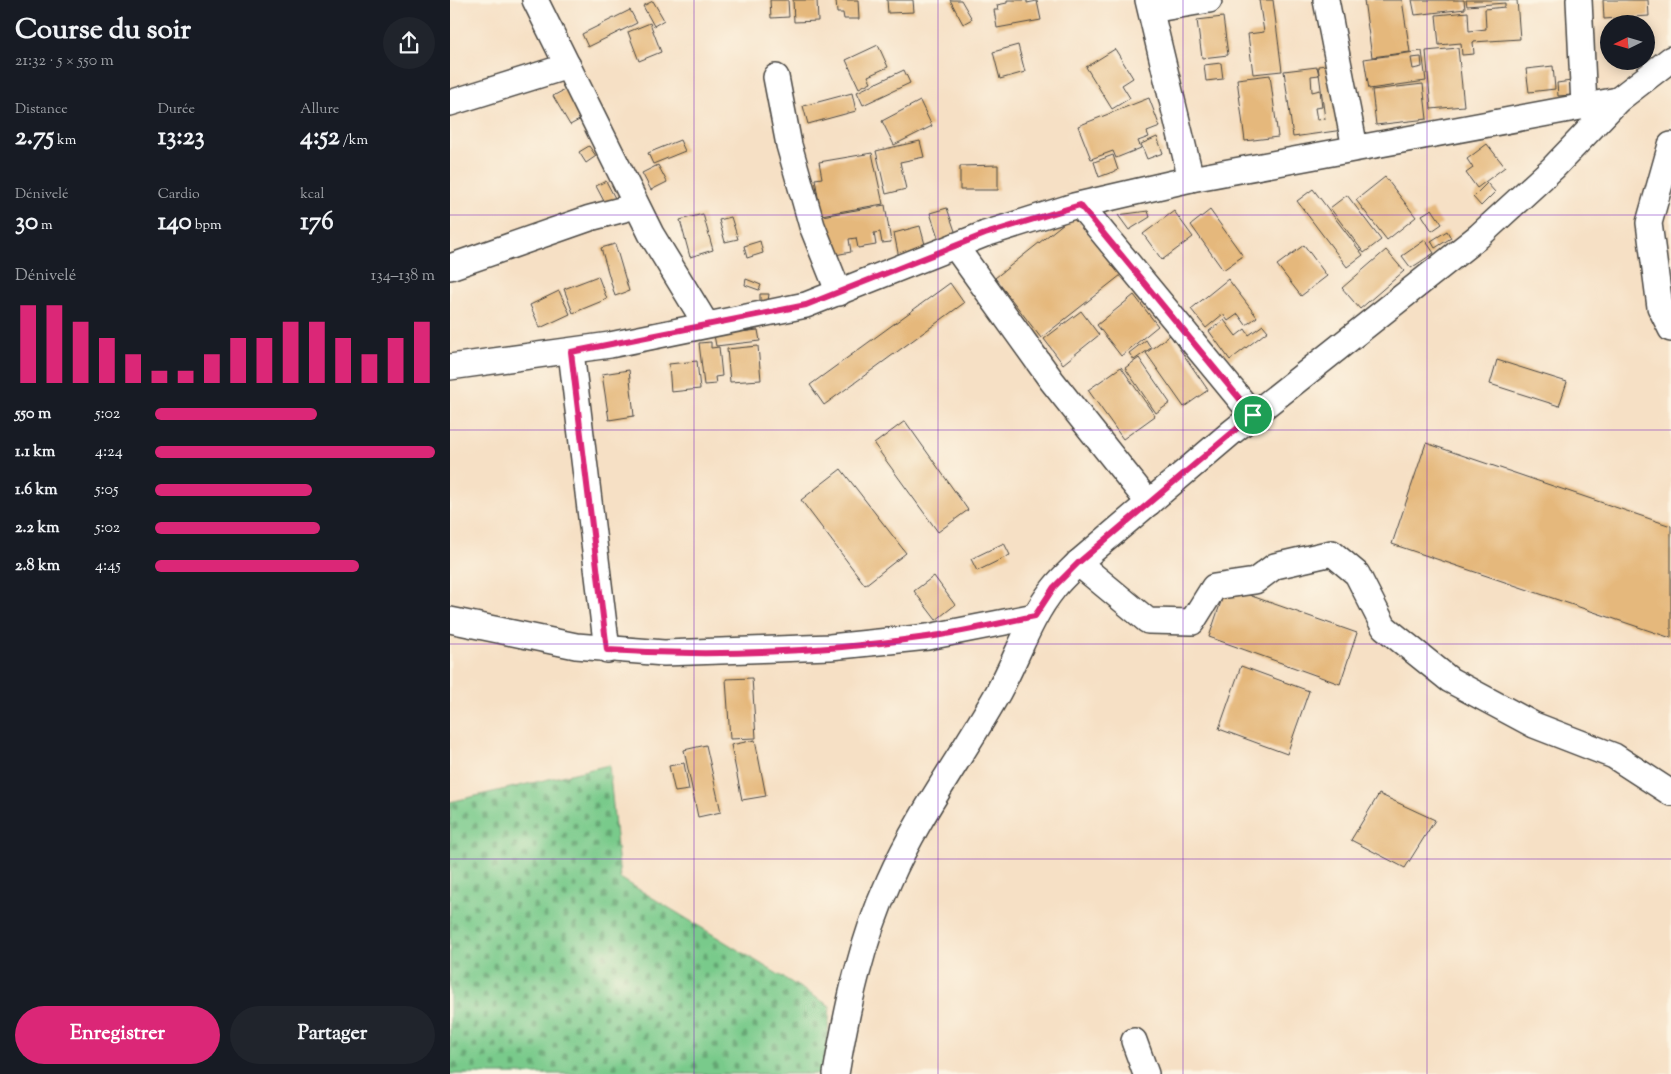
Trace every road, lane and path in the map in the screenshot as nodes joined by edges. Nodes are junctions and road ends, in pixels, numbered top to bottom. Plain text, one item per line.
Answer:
1 (535, 0) edge
2 (1209, 0) edge
3 (1326, 0) edge
4 (1579, 0) edge
5 (1150, 5) edge
6 (1671, 59) edge
7 (568, 66) junction
8 (776, 77) dead end
9 (1618, 100) junction
10 (450, 103) edge
11 (1584, 106) junction
12 (1671, 146) edge
13 (1355, 148) junction
14 (1191, 179) junction
15 (1080, 205) junction
16 (636, 206) junction
17 (955, 246) junction
18 (450, 267) edge
19 (839, 293) junction
20 (706, 324) junction
21 (1671, 330) edge
22 (571, 352) junction
23 (450, 367) edge
24 (1253, 415) junction
25 (1149, 503) junction
26 (1078, 563) junction
27 (1035, 616) junction
28 (450, 620) edge
29 (607, 650) junction
30 (1671, 793) edge
31 (1134, 1041) dead end
32 (836, 1074) edge
33 (1146, 1074) edge

1 - 7 street
2 - 5 street
3 - 13 street
4 - 11 street
5 - 14 street
6 - 9 street
7 - 10 street
7 - 16 street
8 - 19 street
9 - 11 street
9 - 24 street
11 - 13 street
12 - 21 street
13 - 14 street
14 - 15 street
15 - 17 street
15 - 24 street
16 - 18 street
16 - 20 street
17 - 19 street
17 - 25 street
19 - 20 street
20 - 22 street
22 - 23 street
22 - 29 street
24 - 25 street
25 - 26 street
26 - 27 street
26 - 30 street
27 - 29 street
27 - 32 street
28 - 29 street
31 - 33 street

